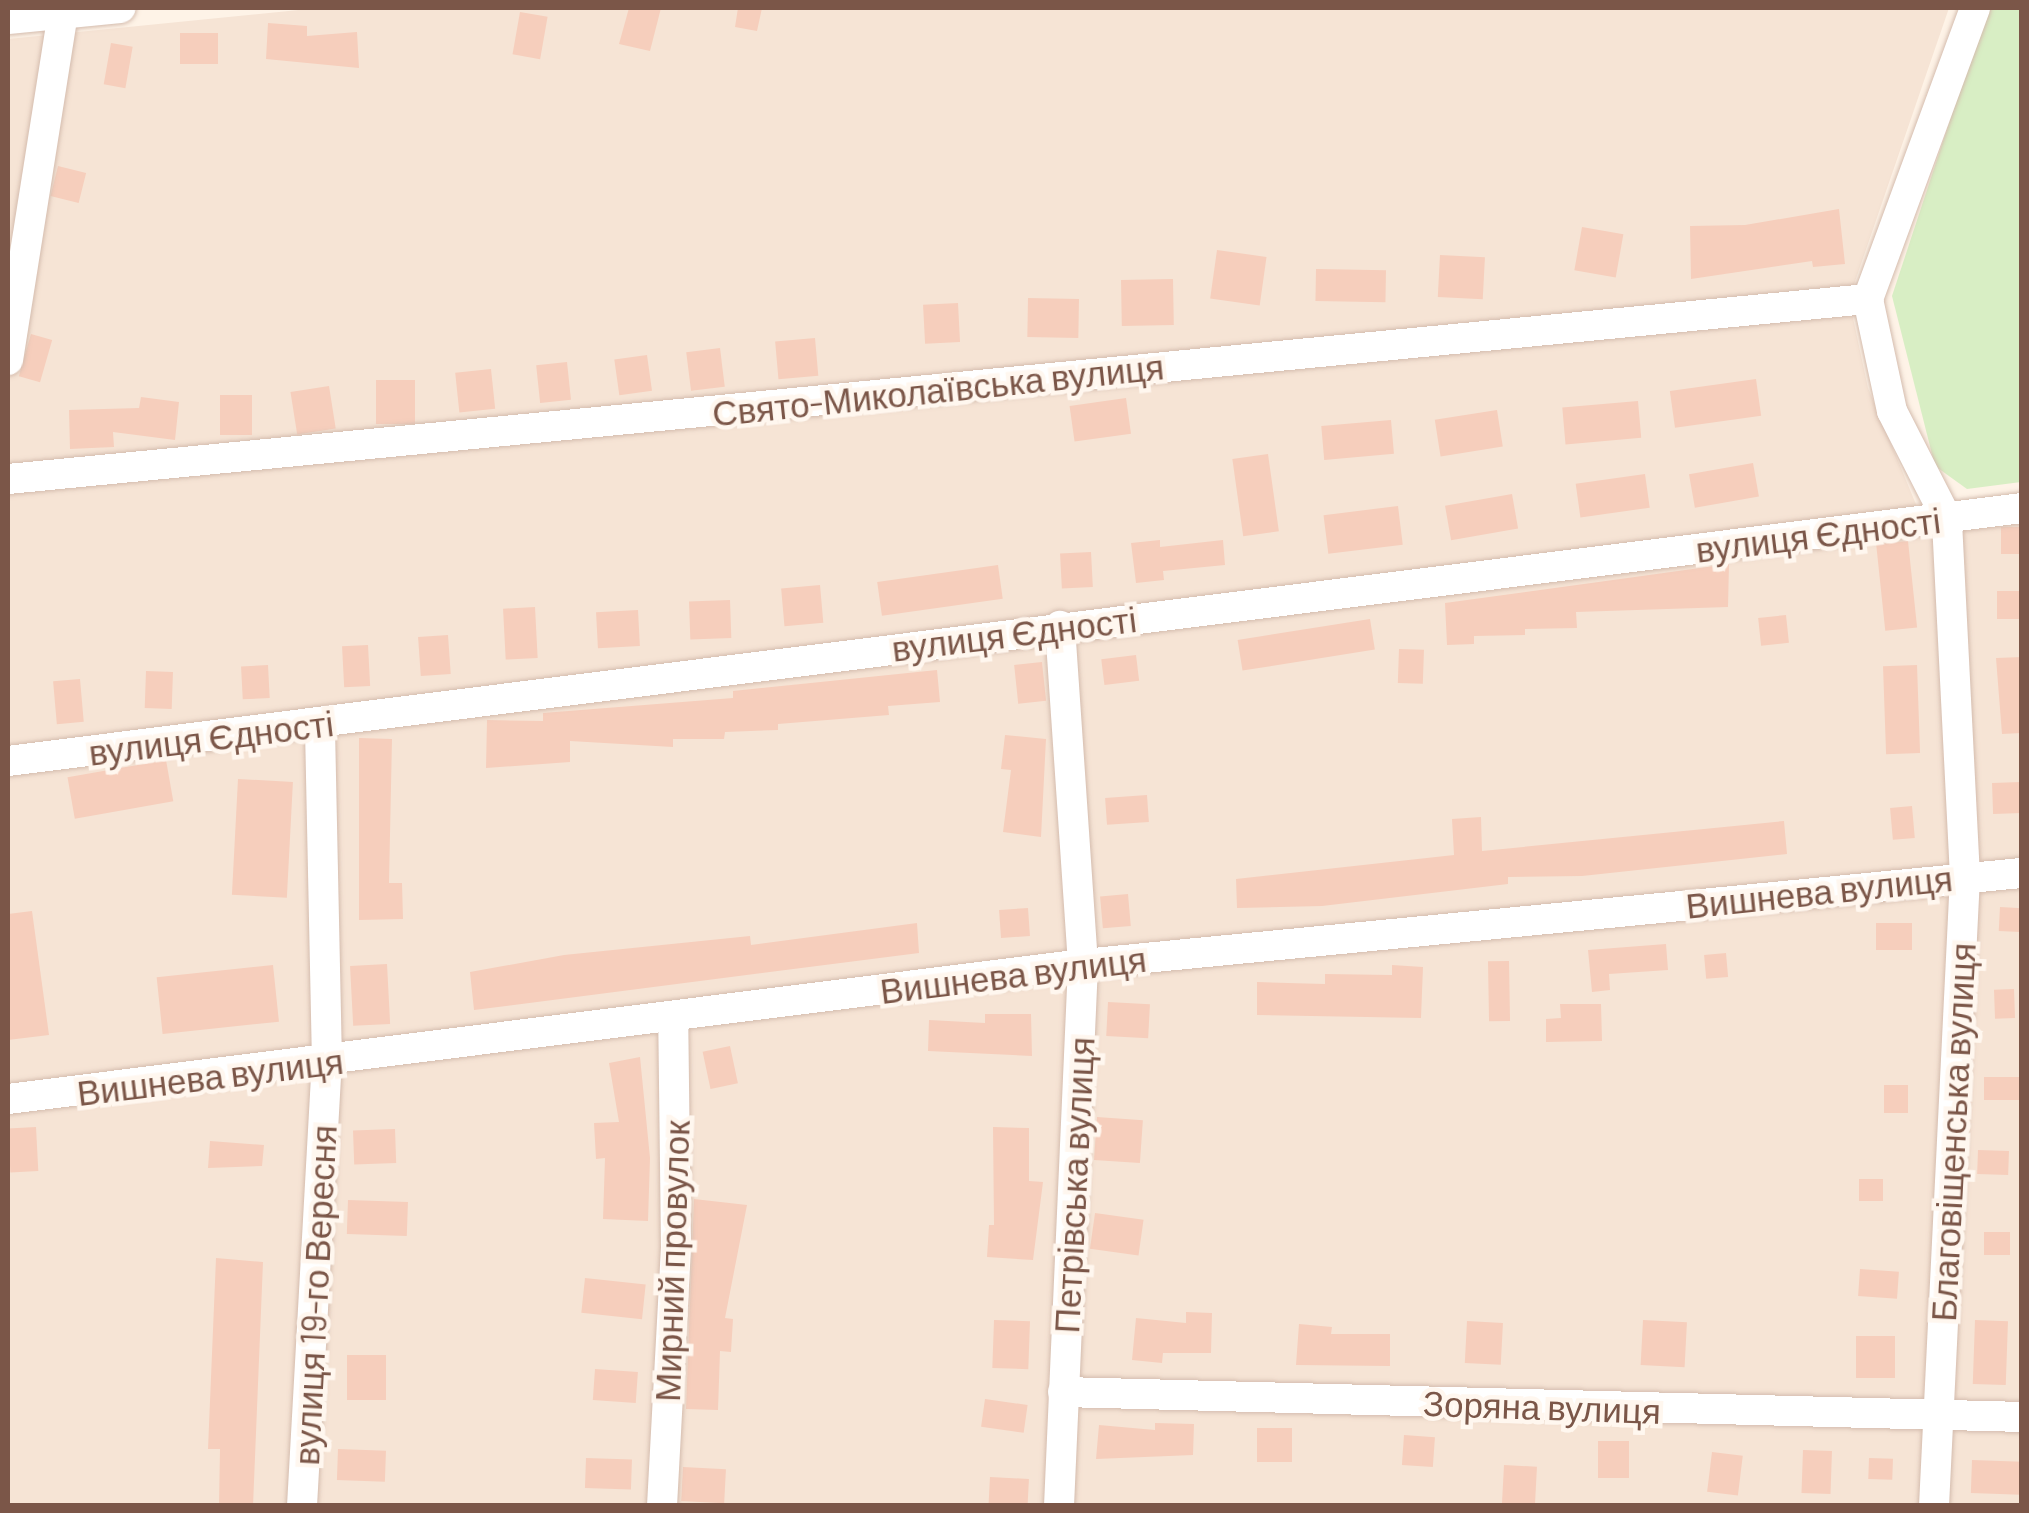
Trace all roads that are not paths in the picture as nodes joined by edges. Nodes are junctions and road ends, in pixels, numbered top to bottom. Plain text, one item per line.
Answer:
1 (120, 8) edge
2 (1975, 8) edge
3 (63, 13) junction
4 (8, 19) edge
5 (1868, 300) junction
6 (8, 360) edge
7 (8, 479) edge
8 (2022, 508) edge
9 (1947, 519) junction
10 (1060, 626) junction
11 (320, 725) junction
12 (8, 762) edge
13 (2022, 873) edge
14 (1965, 877) junction
15 (1084, 964) junction
16 (673, 1016) junction
17 (328, 1064) junction
18 (8, 1099) edge
19 (1062, 1392) junction
20 (2022, 1417) edge
21 (1938, 1418) junction
22 (302, 1506) edge
23 (662, 1506) edge
24 (1059, 1506) edge
25 (1934, 1506) edge

1 - 3 street
2 - 5 street
3 - 4 street
3 - 6 street
5 - 7 street, Свято-Миколаївська вулиця
5 - 9 street
8 - 9 street, вулиця Єдності
9 - 10 street, вулиця Єдності
9 - 14 street, Благовіщенська вулиця
10 - 11 street, вулиця Єдності
10 - 15 street, Петрівська вулиця
11 - 12 street, вулиця Єдності
11 - 17 street, вулиця 19-го Вересня
13 - 14 street, Вишнева вулиця
14 - 15 street, Вишнева вулиця
14 - 21 street, Благовіщенська вулиця
15 - 16 street, Вишнева вулиця
15 - 19 street, Петрівська вулиця
16 - 17 street, Вишнева вулиця
16 - 23 street, Мирний провулок
17 - 18 street, Вишнева вулиця
17 - 22 street, вулиця 19-го Вересня
19 - 21 street, Зоряна вулиця
19 - 24 street, Петрівська вулиця
20 - 21 street, Зоряна вулиця
21 - 25 street, Благовіщенська вулиця

